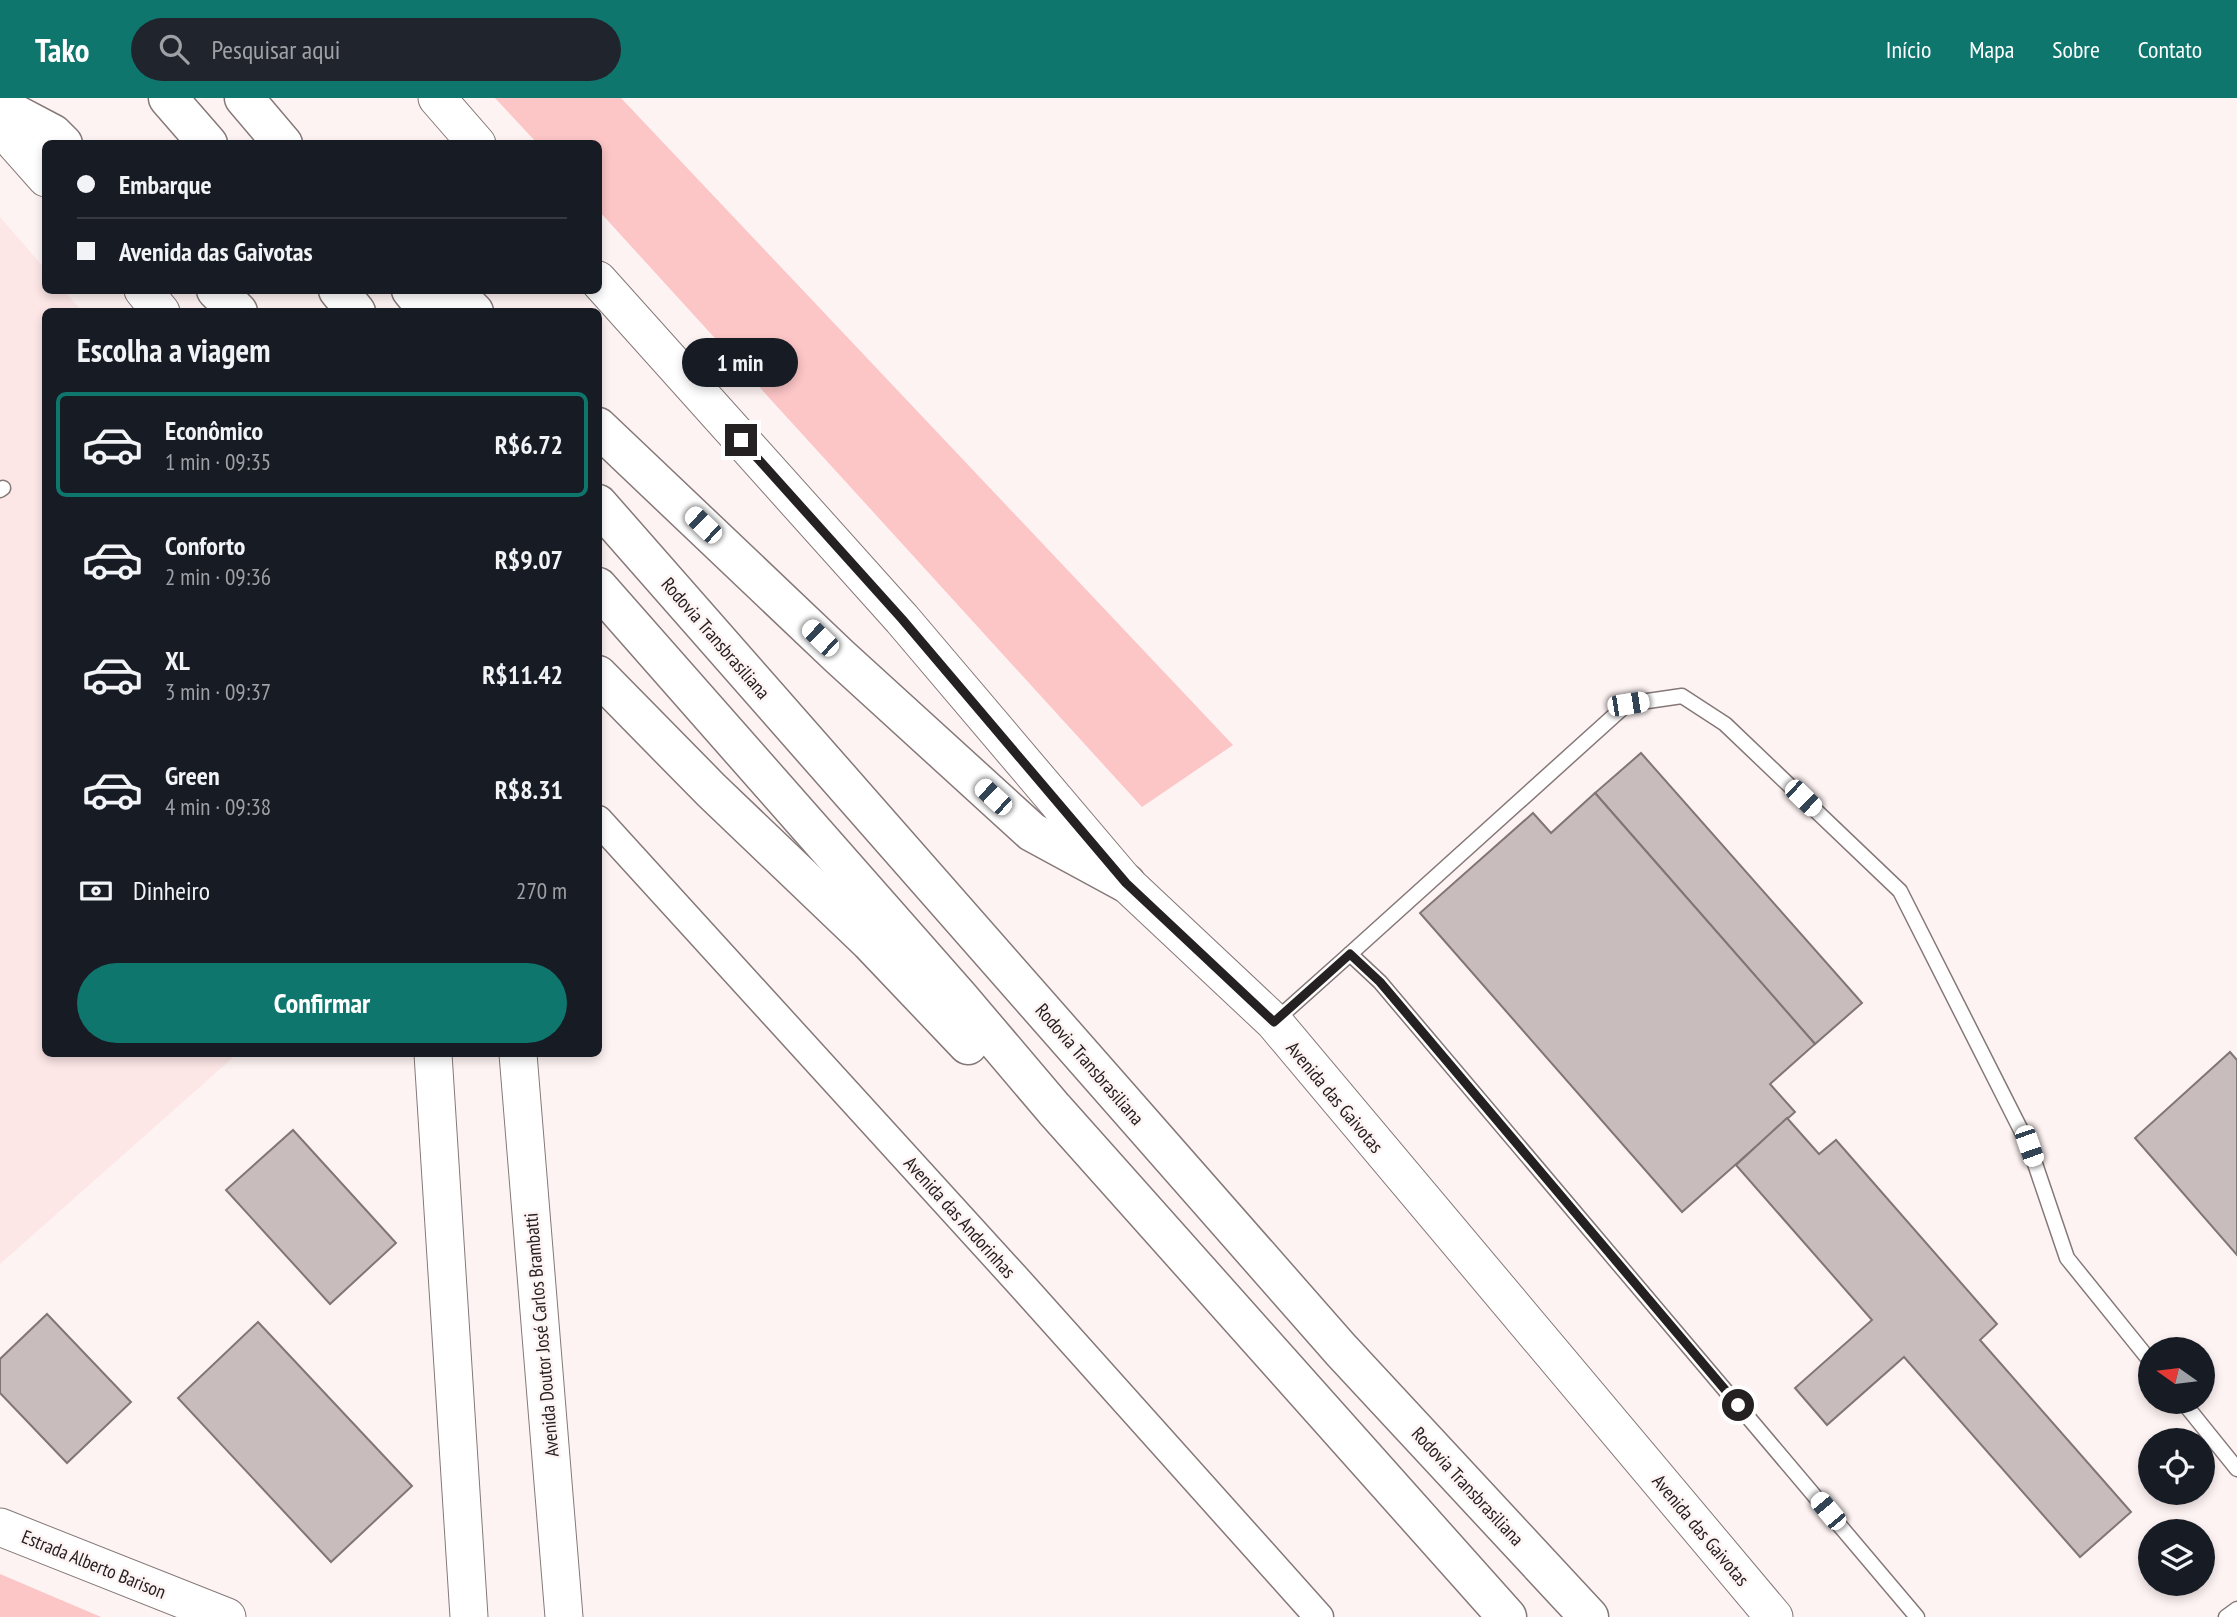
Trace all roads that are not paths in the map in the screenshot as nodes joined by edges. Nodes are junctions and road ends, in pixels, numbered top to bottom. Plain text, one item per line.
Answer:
1 (168, 98) edge
2 (244, 98) edge
3 (437, 98) edge
4 (0, 106) edge
5 (0, 126) edge
6 (58, 140) edge
7 (205, 140) edge
8 (280, 140) edge
9 (474, 140) edge
10 (42, 173) edge
11 (602, 284) edge
12 (146, 294) edge
13 (220, 294) edge
14 (341, 294) edge
15 (414, 294) edge
16 (456, 294) edge
17 (158, 308) edge
18 (234, 308) edge
19 (353, 308) edge
20 (426, 308) edge
21 (470, 308) edge
22 (602, 431) edge
23 (602, 509) edge
24 (602, 592) edge
25 (602, 679) edge
26 (602, 824) edge
27 (1126, 883) junction
28 (1350, 954) junction
29 (1274, 1022) junction
30 (433, 1057) edge
31 (518, 1057) edge
32 (1054, 1109) junction
33 (2138, 1346) edge
34 (2193, 1414) edge
35 (2237, 1469) edge
36 (0, 1527) edge
37 (2237, 1609) edge
38 (227, 1617) edge
39 (469, 1617) edge
40 (564, 1617) edge
41 (1319, 1617) edge
42 (1507, 1617) edge
43 (1589, 1617) edge
44 (1774, 1617) edge
45 (1917, 1617) edge
46 (2226, 1617) edge

1 - 7 highway
2 - 8 highway
3 - 9 street
4 - 6 highway
5 - 10 street
11 - 27 street, Avenida das Gaivotas
12 - 17 street
13 - 18 highway
14 - 19 highway
15 - 20 highway
16 - 21 highway
22 - 27 highway
23 - 43 highway, Rodovia Transbrasiliana
24 - 32 highway
25 - 32 highway
26 - 41 street, Avenida das Andorinhas
27 - 29 street, Avenida das Gaivotas
28 - 29 lane
28 - 33 lane
28 - 45 lane
29 - 44 street, Avenida das Gaivotas
30 - 39 street
31 - 40 street, Avenida Doutor José Carlos Brambatti
32 - 42 highway
34 - 35 lane
36 - 38 street, Estrada Alberto Barison
37 - 46 lane

